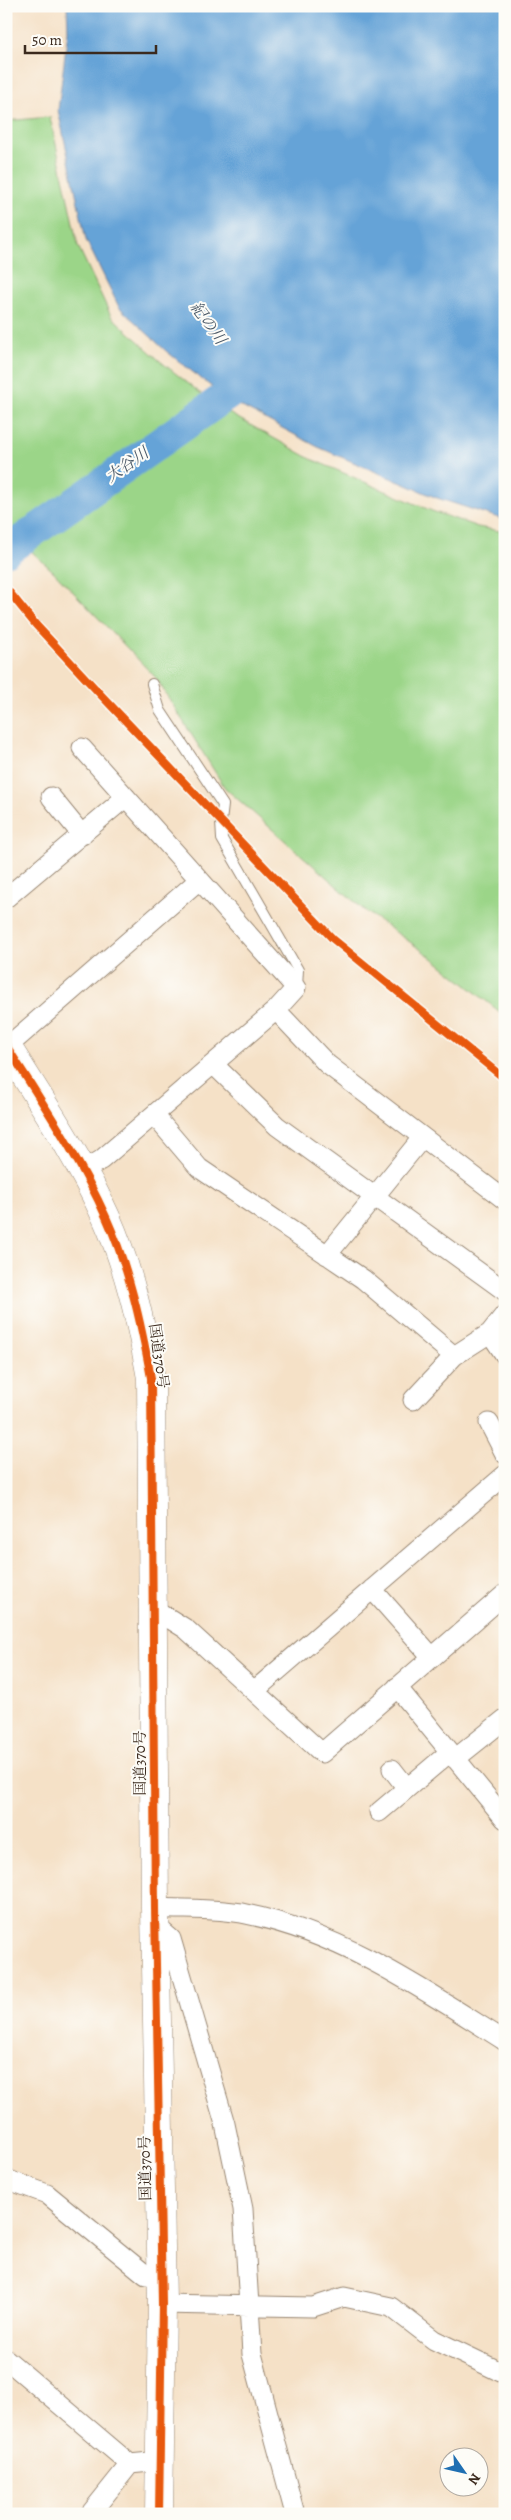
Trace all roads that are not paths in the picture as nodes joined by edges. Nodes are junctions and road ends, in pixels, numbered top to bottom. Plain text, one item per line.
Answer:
1 (152, 684) dead end
2 (82, 748) dead end
3 (51, 797) dead end
4 (126, 797) junction
5 (82, 835) junction
6 (199, 880) junction
7 (6, 898) edge
8 (296, 988) junction
9 (276, 1010) junction
10 (7, 1046) edge
11 (213, 1064) junction
12 (154, 1115) junction
13 (422, 1138) junction
14 (82, 1171) junction
15 (375, 1196) junction
16 (505, 1200) edge
17 (327, 1255) junction
18 (505, 1291) edge
19 (505, 1314) edge
20 (490, 1333) junction
21 (505, 1355) edge
22 (454, 1356) junction
23 (413, 1400) dead end
24 (489, 1423) dead end
25 (505, 1454) edge
26 (505, 1475) edge
27 (372, 1588) junction
28 (505, 1594) edge
29 (154, 1609) junction
30 (432, 1657) junction
31 (397, 1687) junction
32 (254, 1691) junction
33 (505, 1719) edge
34 (453, 1756) junction
35 (392, 1769) dead end
36 (407, 1788) junction
37 (379, 1812) dead end
38 (505, 1819) edge
39 (155, 1916) junction
40 (505, 2041) edge
41 (6, 2178) edge
42 (160, 2276) junction
43 (162, 2304) junction
44 (249, 2305) junction
45 (6, 2359) edge
46 (505, 2374) edge
47 (160, 2461) junction
48 (130, 2464) junction
49 (90, 2514) edge
50 (159, 2514) edge
51 (294, 2514) edge

1 - 8 lane
2 - 4 street
3 - 5 street
4 - 5 street
4 - 6 street
5 - 7 street
6 - 8 street
6 - 10 street
8 - 9 street
9 - 11 street
9 - 13 street
10 - 14 highway, 国道370号
11 - 12 street
11 - 15 street
12 - 14 street
12 - 17 street
13 - 15 street
13 - 16 street
14 - 29 highway, 国道370号
15 - 17 street
15 - 18 street
17 - 22 street
19 - 20 street
20 - 21 street
20 - 22 street
22 - 23 street
24 - 25 street
26 - 27 street
27 - 30 street
27 - 32 street
28 - 30 street
29 - 32 street
29 - 39 highway, 国道370号
30 - 31 street
31 - 32 street
31 - 34 street
33 - 34 street
34 - 36 street
34 - 38 street
35 - 36 street
36 - 37 street
39 - 40 street
39 - 42 highway, 国道370号
39 - 44 street
41 - 42 street
42 - 43 highway, 国道370号
43 - 44 street
43 - 47 highway, 国道370号
44 - 46 street
44 - 51 street
45 - 48 street
47 - 48 street
47 - 50 highway, 国道370号
48 - 49 street

